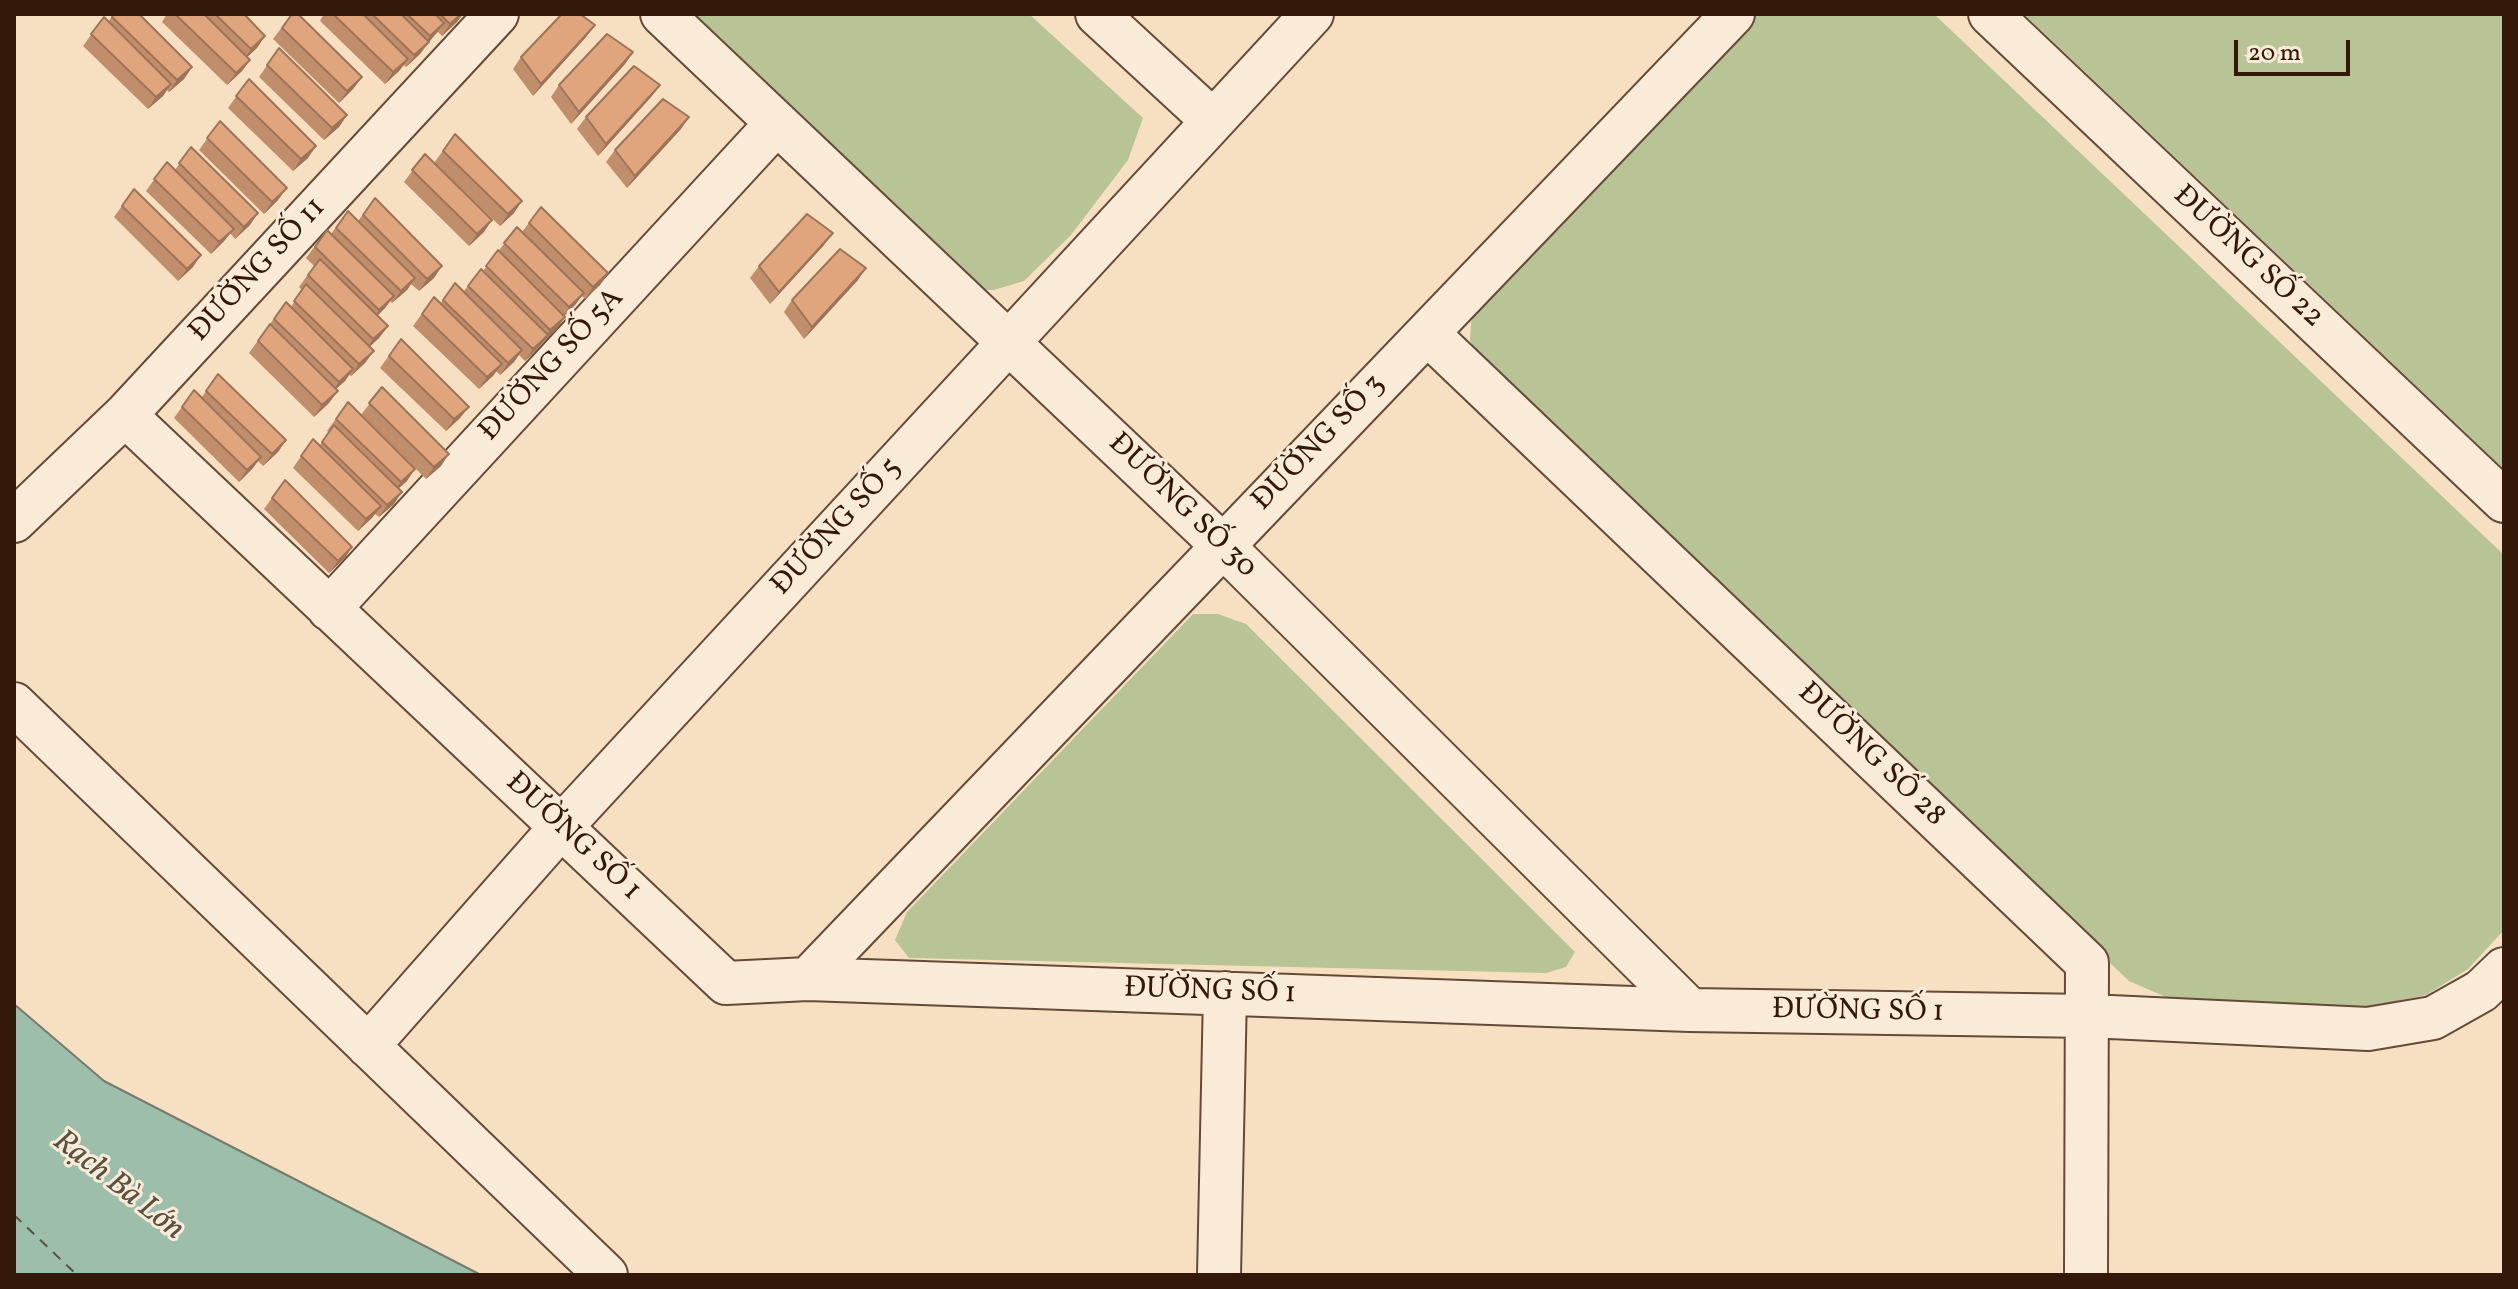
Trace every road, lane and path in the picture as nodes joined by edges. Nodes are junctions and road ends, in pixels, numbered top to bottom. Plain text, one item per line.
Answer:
1 (497, 14) edge
2 (662, 14) edge
3 (1097, 14) edge
4 (1312, 14) edge
5 (1733, 14) edge
6 (1990, 14) edge
7 (1213, 121) junction
8 (777, 123) junction
9 (1428, 334) junction
10 (1008, 344) junction
11 (125, 415) junction
12 (2504, 501) edge
13 (14, 521) edge
14 (1222, 545) junction
15 (329, 609) junction
16 (14, 704) edge
17 (561, 827) junction
18 (2504, 969) edge
19 (808, 979) junction
20 (1225, 993) junction
21 (1690, 1010) junction
22 (2089, 1016) junction
23 (368, 1046) junction
24 (606, 1275) edge
25 (1219, 1275) edge
26 (2086, 1275) edge

1 - 11 street, ĐƯỜNG SỐ 11
2 - 8 street, ĐƯỜNG SỐ 30
3 - 7 street
4 - 7 street, ĐƯỜNG SỐ 5
5 - 9 street, ĐƯỜNG SỐ 3
6 - 12 street, ĐƯỜNG SỐ 22
7 - 10 street, ĐƯỜNG SỐ 5
8 - 10 street, ĐƯỜNG SỐ 30
8 - 15 street, ĐƯỜNG SỐ 5A
9 - 14 street, ĐƯỜNG SỐ 3
9 - 22 street, ĐƯỜNG SỐ 28
10 - 14 street, ĐƯỜNG SỐ 30
10 - 17 street, ĐƯỜNG SỐ 5
11 - 13 street, ĐƯỜNG SỐ 11
11 - 15 street, ĐƯỜNG SỐ 1
14 - 19 street, ĐƯỜNG SỐ 3
14 - 21 street, ĐƯỜNG SỐ 30
15 - 17 street, ĐƯỜNG SỐ 1
16 - 23 street
17 - 19 street, ĐƯỜNG SỐ 1
17 - 23 street, ĐƯỜNG SỐ 5
18 - 22 street, ĐƯỜNG SỐ 1
19 - 20 street, ĐƯỜNG SỐ 1
20 - 21 street, ĐƯỜNG SỐ 1
20 - 25 street
21 - 22 street, ĐƯỜNG SỐ 1
22 - 26 street, ĐƯỜNG SỐ 28
23 - 24 street

